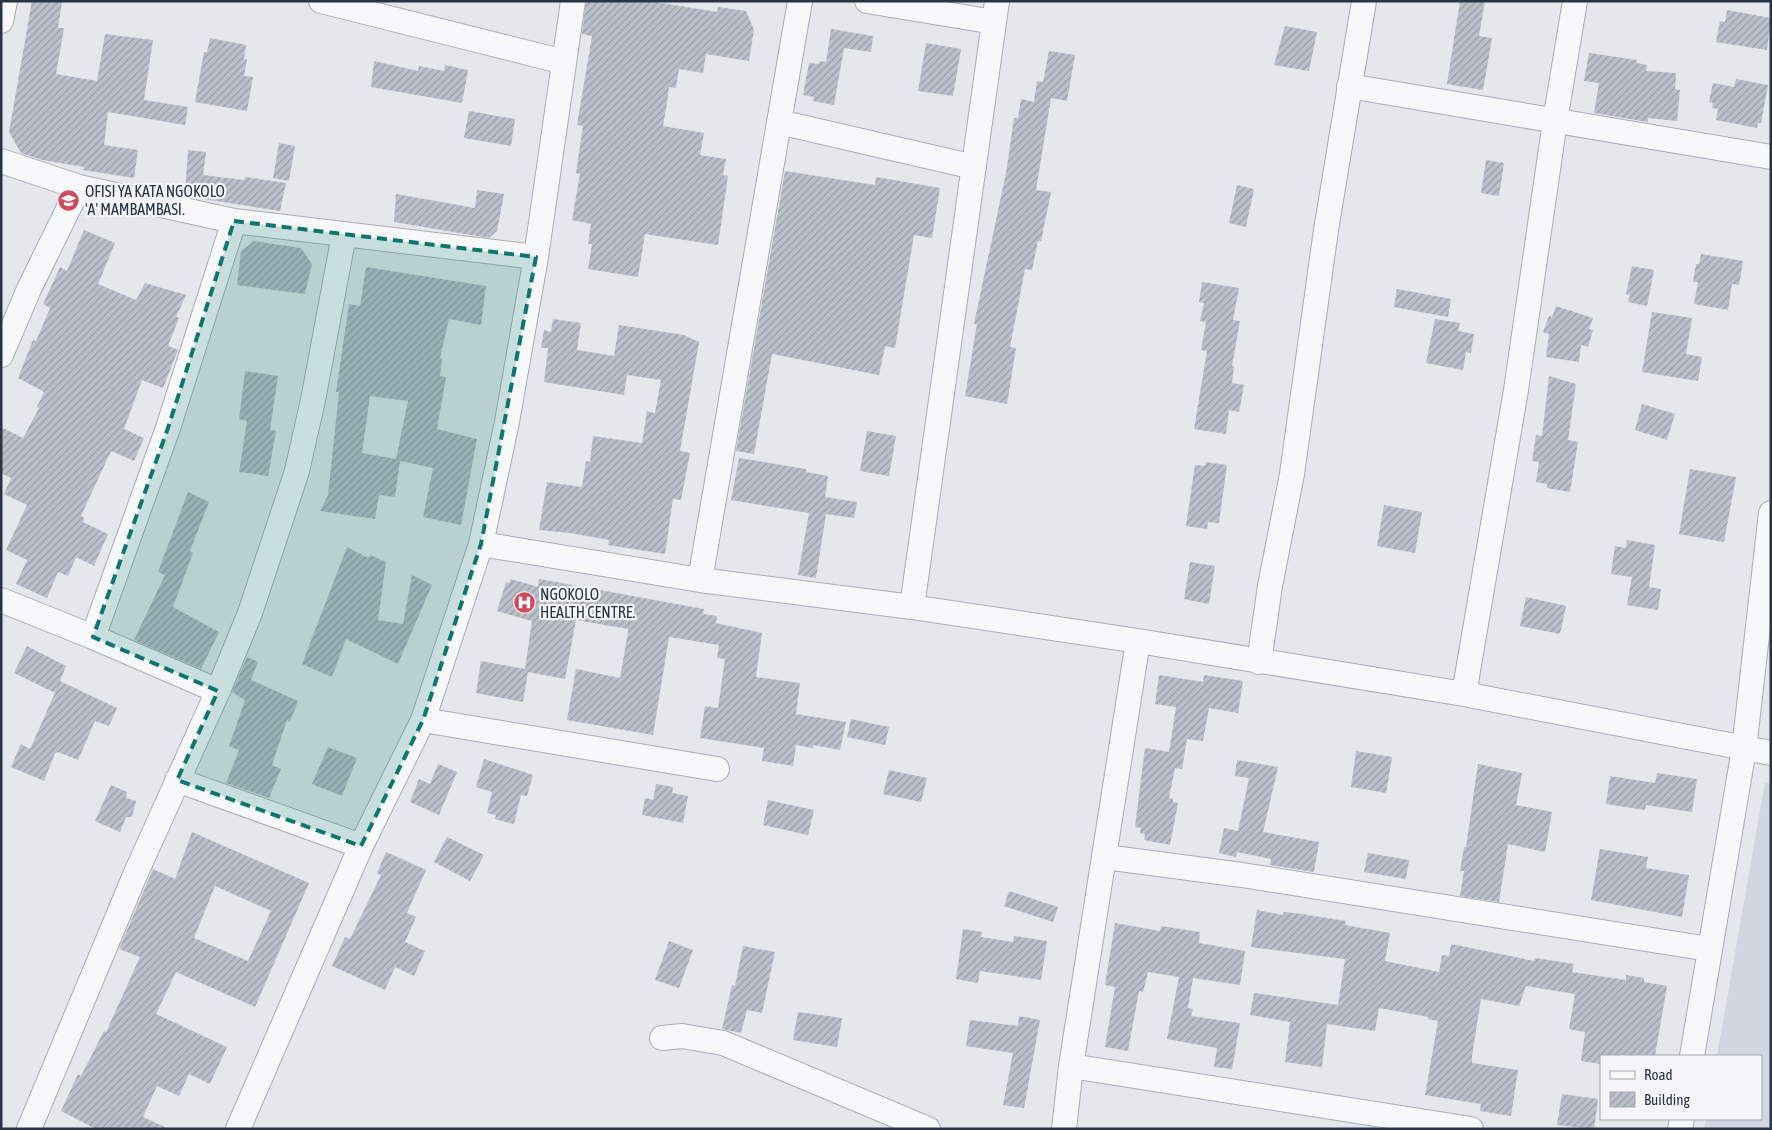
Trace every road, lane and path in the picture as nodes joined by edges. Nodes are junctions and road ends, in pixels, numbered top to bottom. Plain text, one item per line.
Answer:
1 (5, 1) edge
2 (321, 1) edge
3 (573, 1) edge
4 (800, 1) edge
5 (868, 1) edge
6 (1364, 1) edge
7 (1575, 1) edge
8 (996, 12) edge
9 (1, 21) edge
10 (564, 62) junction
11 (1349, 86) junction
12 (1555, 121) junction
13 (779, 122) junction
14 (1771, 157) edge
15 (1, 161) edge
16 (974, 167) junction
17 (79, 187) junction
18 (234, 221) junction
19 (344, 235) junction
20 (536, 258) junction
21 (1, 355) edge
22 (1771, 513) edge
23 (481, 544) junction
24 (700, 580) junction
25 (1, 600) edge
26 (912, 607) junction
27 (93, 637) junction
28 (1138, 641) junction
29 (1259, 662) junction
30 (218, 691) junction
31 (1464, 694) junction
32 (423, 720) junction
33 (1744, 749) junction
34 (1771, 753) edge
35 (716, 769) dead end
36 (177, 780) junction
37 (361, 846) junction
38 (1105, 857) junction
39 (1709, 949) junction
40 (662, 1038) dead end
41 (1692, 1055) edge
42 (1071, 1066) junction
43 (29, 1129) edge
44 (238, 1129) edge
45 (928, 1129) edge
46 (1064, 1129) edge
47 (1471, 1129) edge

1 - 9 street
2 - 10 street
3 - 10 street
4 - 13 street
5 - 8 street
6 - 11 street
7 - 12 street
8 - 16 street
10 - 20 street
11 - 12 street
11 - 29 street
12 - 14 street
12 - 31 street
13 - 16 street
13 - 24 street
15 - 17 street
16 - 26 street
17 - 18 street
17 - 21 street
18 - 19 street
18 - 27 street
19 - 20 street
19 - 30 street
20 - 23 street
22 - 33 street
23 - 24 street
23 - 32 street
24 - 26 street
25 - 27 street
26 - 28 street
27 - 30 street
28 - 29 street
28 - 38 street
29 - 31 street
30 - 36 street
31 - 33 street
32 - 35 street
32 - 37 street
33 - 34 street
33 - 39 street
36 - 37 street
36 - 43 street
37 - 44 street
38 - 39 street
38 - 42 street
39 - 41 street
40 - 45 street
42 - 46 street
42 - 47 street

